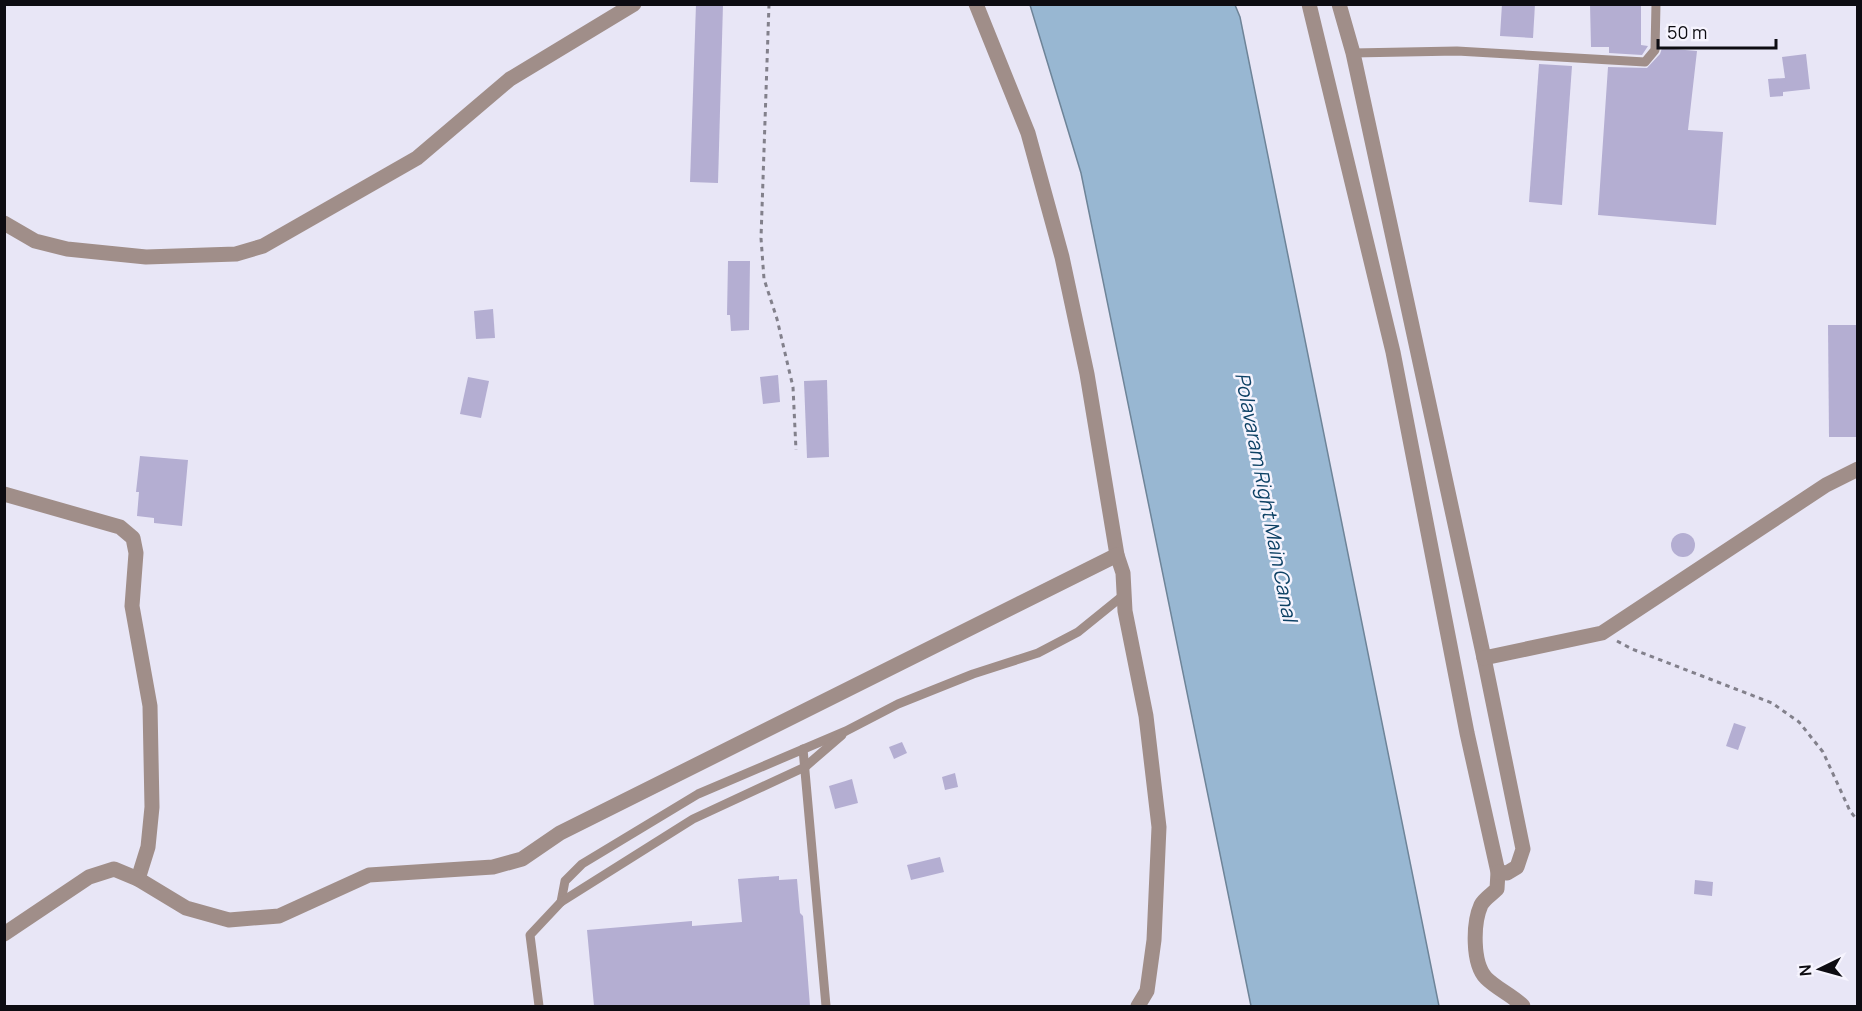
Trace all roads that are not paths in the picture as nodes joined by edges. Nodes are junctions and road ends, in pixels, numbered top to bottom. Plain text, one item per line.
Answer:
1 (634, 4) edge
2 (976, 4) edge
3 (1309, 4) edge
4 (1339, 4) edge
5 (1656, 4) edge
6 (1353, 53) junction
7 (4, 223) edge
8 (1857, 469) edge
9 (4, 494) edge
10 (1117, 555) junction
11 (1125, 594) junction
12 (1484, 658) junction
13 (846, 731) junction
14 (803, 749) junction
15 (805, 767) junction
16 (1498, 872) junction
17 (138, 879) junction
18 (561, 902) junction
19 (4, 934) edge
20 (539, 1006) edge
21 (826, 1006) edge
22 (1138, 1006) edge
23 (1523, 1006) edge

1 - 7 street
2 - 10 street
3 - 16 street
4 - 6 street
5 - 6 lane
6 - 12 street
8 - 12 street
9 - 17 street
10 - 11 street
10 - 17 street
11 - 13 lane
11 - 22 street
12 - 16 street
13 - 14 lane
13 - 15 lane
14 - 15 lane
14 - 18 lane
15 - 18 lane
15 - 21 lane
16 - 23 street
17 - 19 street
18 - 20 lane

